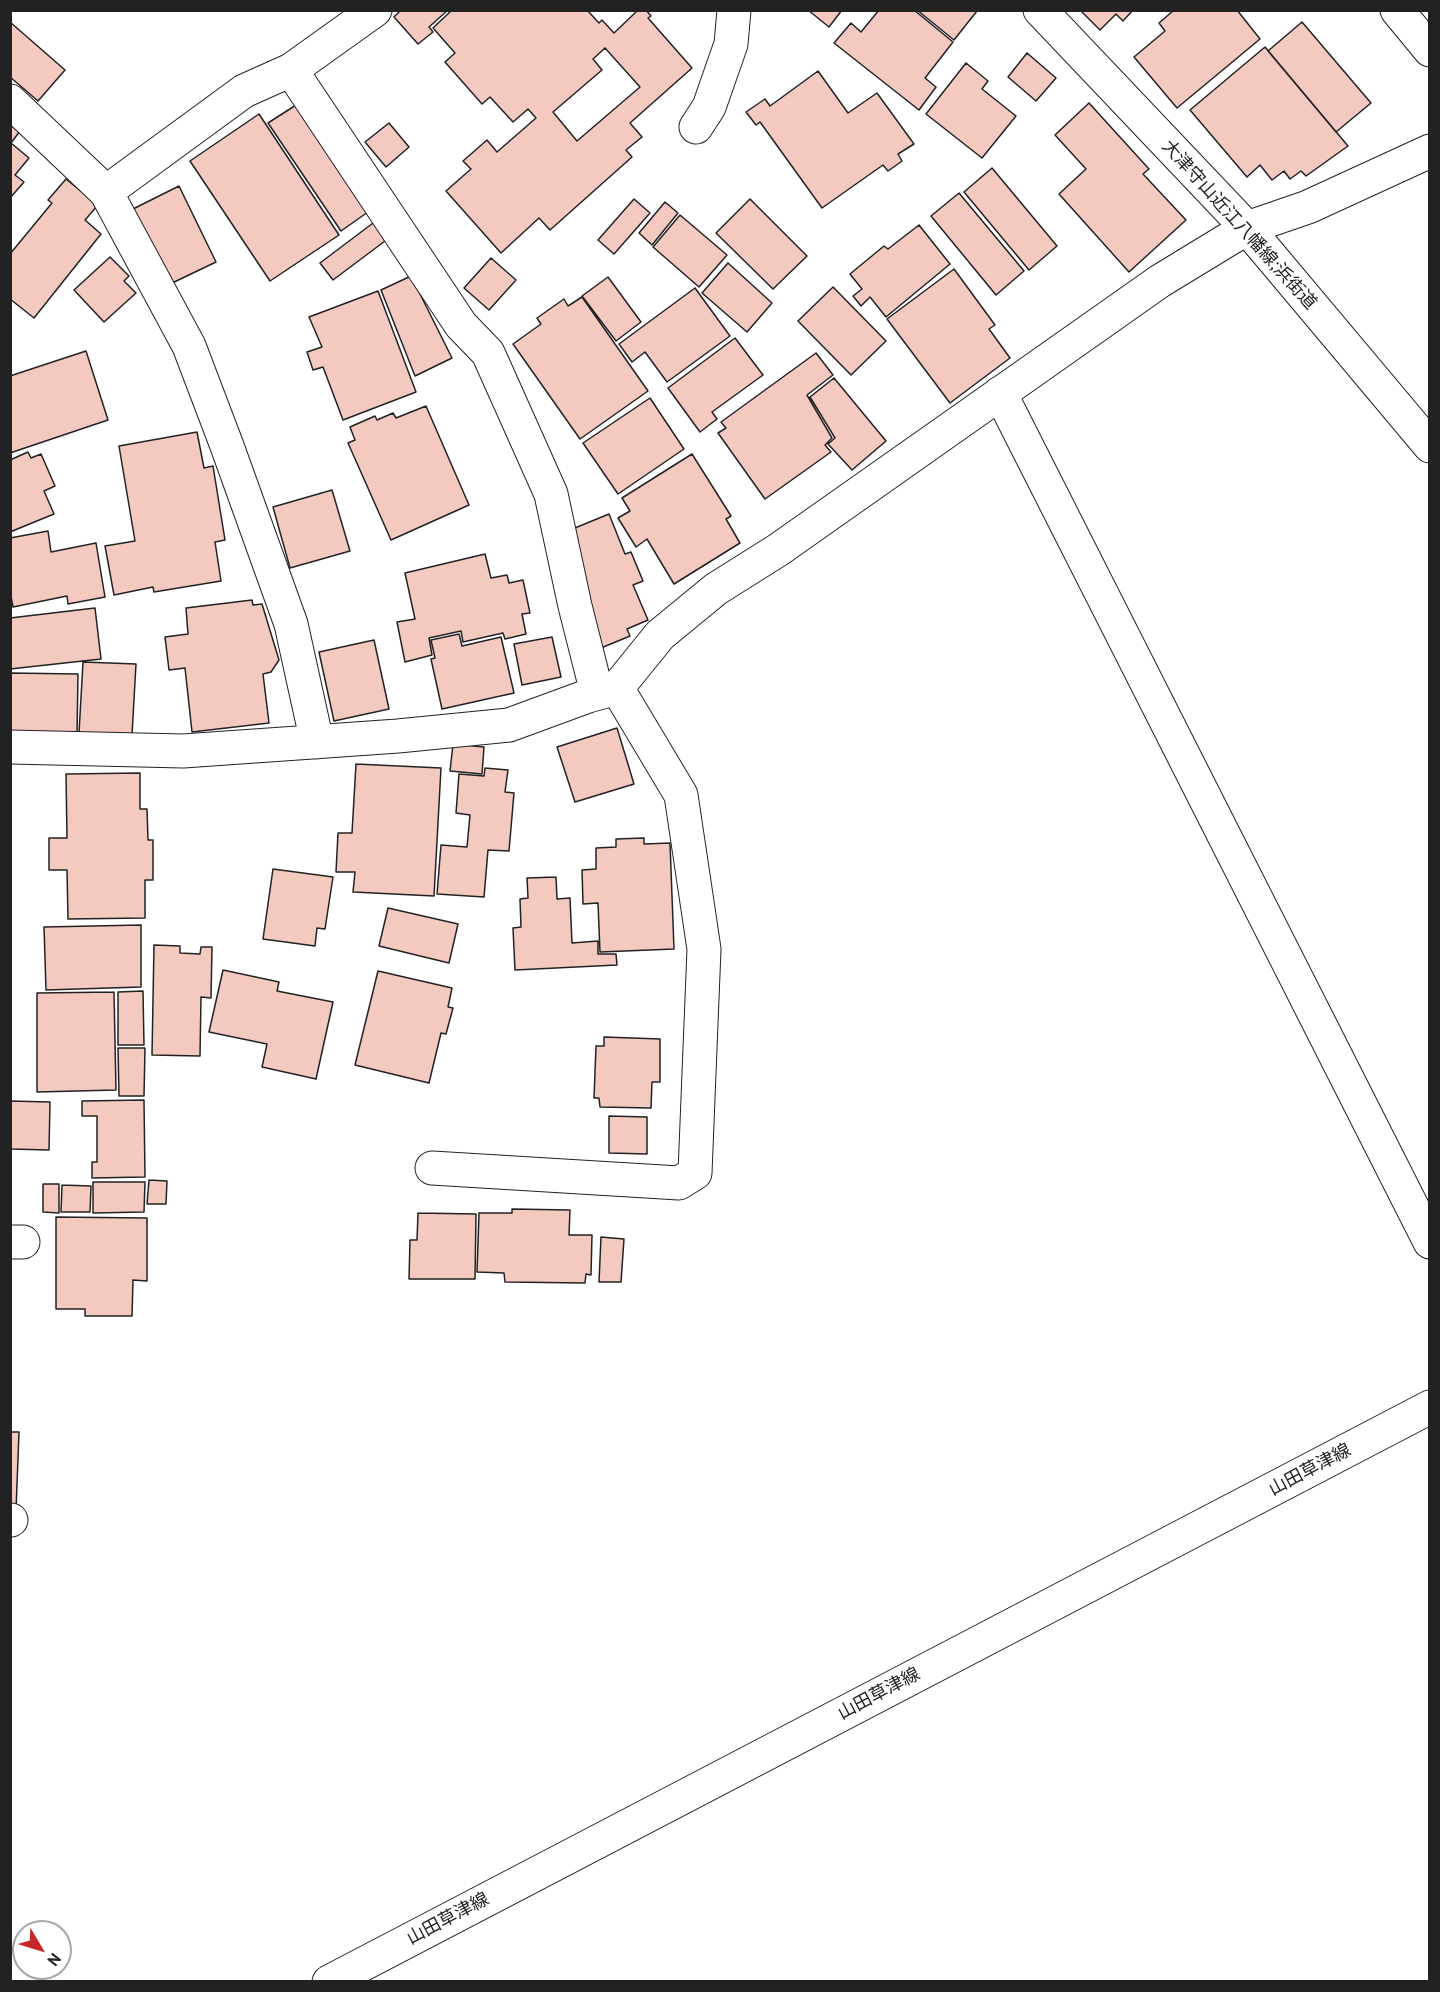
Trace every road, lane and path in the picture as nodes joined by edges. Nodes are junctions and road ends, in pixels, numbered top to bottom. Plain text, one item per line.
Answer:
1 (375, 10) edge
2 (734, 10) edge
3 (1040, 10) edge
4 (1397, 10) edge
5 (1430, 50) edge
6 (291, 70) junction
7 (10, 101) edge
8 (696, 127) dead end
9 (1430, 151) edge
10 (106, 192) junction
11 (1247, 228) junction
12 (1000, 393) junction
13 (1430, 446) edge
14 (607, 691) junction
15 (317, 742) junction
16 (10, 747) edge
17 (432, 1168) dead end
18 (1430, 1242) edge
19 (1430, 1407) edge
20 (329, 1982) edge

1 - 6 street
2 - 8 street
3 - 11 street, 大津守山近江八幡線;浜街道
4 - 5 street
6 - 10 street
6 - 14 street
7 - 10 street
9 - 11 street
10 - 15 street
11 - 12 street
11 - 13 street, 大津守山近江八幡線;浜街道
12 - 14 street
12 - 18 street
14 - 15 street
14 - 17 street
15 - 16 street
19 - 20 street, 山田草津線

